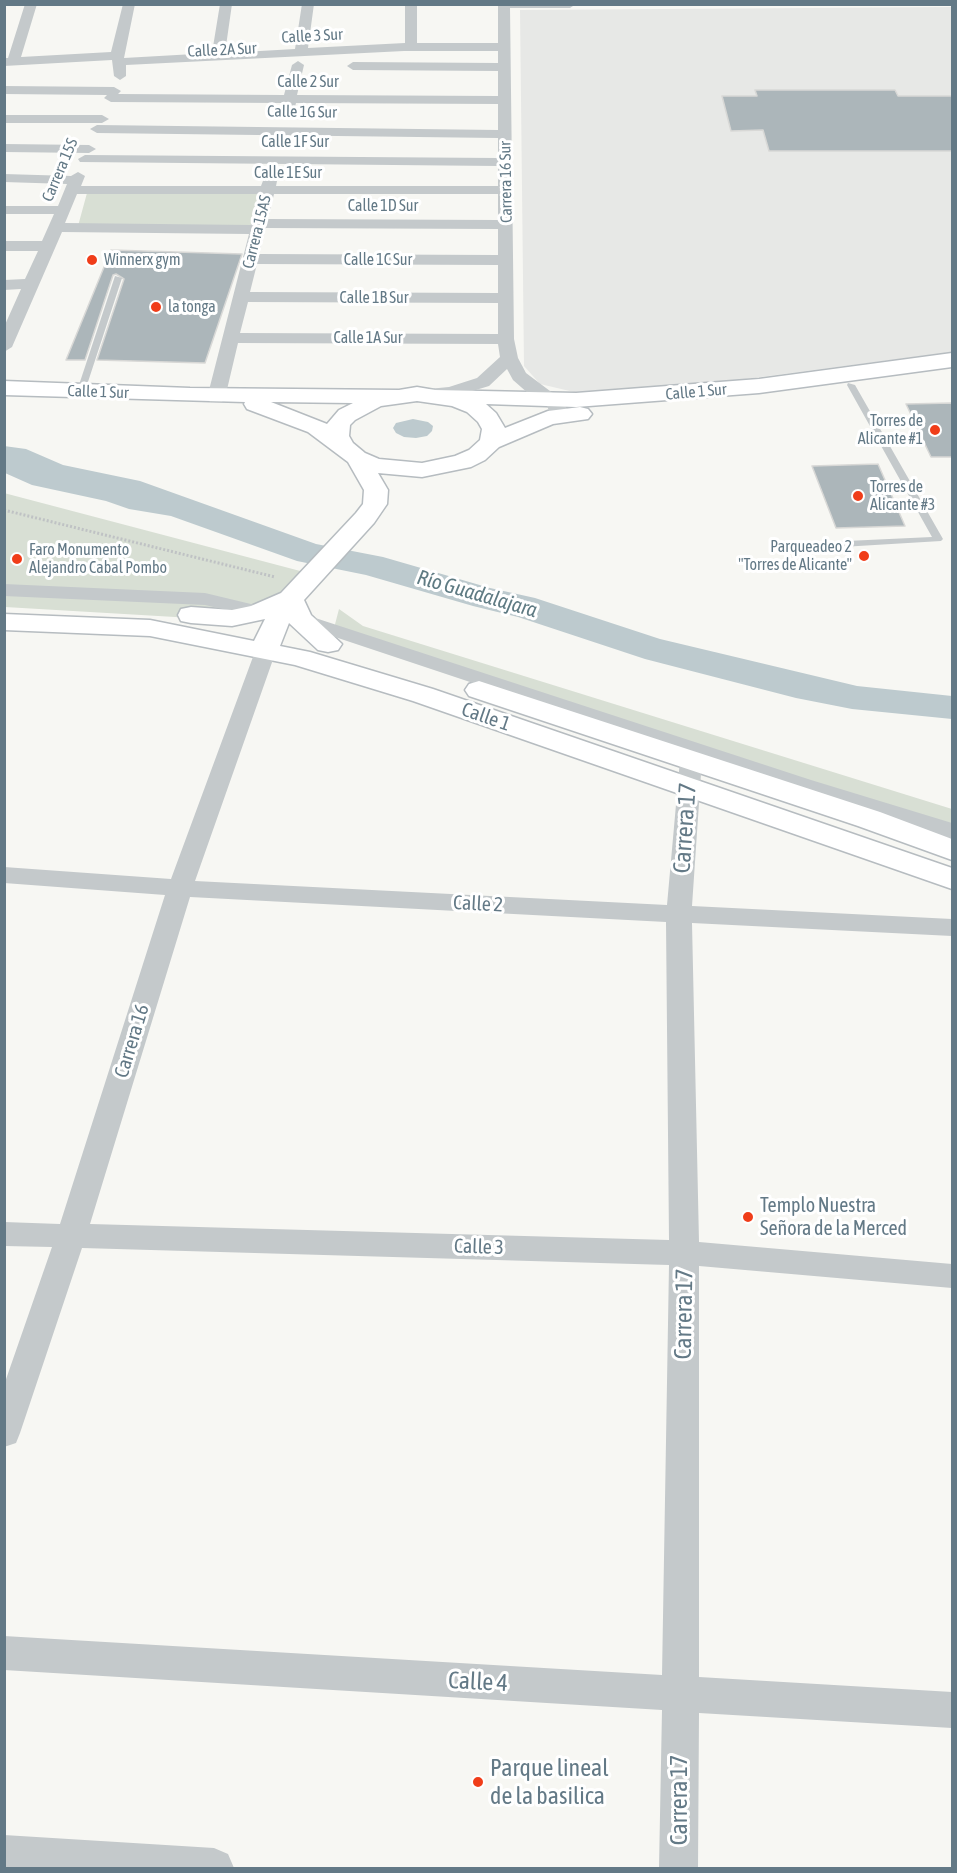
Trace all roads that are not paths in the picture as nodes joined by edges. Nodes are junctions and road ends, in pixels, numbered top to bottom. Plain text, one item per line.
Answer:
1 (32, 4) edge
2 (129, 4) edge
3 (226, 4) edge
4 (308, 4) edge
5 (411, 4) edge
6 (570, 4) edge
7 (504, 5) edge
8 (411, 47) junction
9 (505, 47) junction
10 (218, 57) junction
11 (303, 61) junction
12 (9, 62) edge
13 (119, 64) junction
14 (344, 66) dead end
15 (505, 67) junction
16 (4, 90) edge
17 (112, 94) junction
18 (290, 99) junction
19 (506, 100) junction
20 (4, 119) edge
21 (100, 124) junction
22 (282, 130) junction
23 (505, 134) junction
24 (4, 148) edge
25 (87, 154) junction
26 (275, 160) junction
27 (506, 162) junction
28 (4, 178) edge
29 (74, 185) junction
30 (505, 190) junction
31 (267, 191) junction
32 (4, 210) edge
33 (63, 210) junction
34 (507, 225) junction
35 (56, 227) junction
36 (258, 227) junction
37 (4, 246) edge
38 (48, 246) junction
39 (250, 259) junction
40 (507, 260) junction
41 (118, 278) dead end
42 (31, 284) junction
43 (4, 285) edge
44 (241, 297) junction
45 (507, 298) junction
46 (231, 338) junction
47 (506, 339) junction
48 (4, 347) edge
49 (508, 358) junction
50 (952, 360) edge
51 (952, 372) edge
52 (851, 386) junction
53 (4, 388) edge
54 (81, 391) junction
55 (417, 395) junction
56 (216, 397) junction
57 (550, 409) junction
58 (491, 442) junction
59 (350, 453) junction
60 (462, 462) junction
61 (365, 518) junction
62 (825, 545) dead end
63 (4, 590) edge
64 (291, 598) junction
65 (4, 604) edge
66 (248, 609) dead end
67 (191, 615) junction
68 (4, 622) edge
69 (268, 641) junction
70 (328, 644) junction
71 (689, 773) junction
72 (952, 831) edge
73 (952, 850) edge
74 (4, 874) edge
75 (952, 879) edge
76 (180, 888) junction
77 (679, 914) junction
78 (952, 928) edge
79 (4, 1234) edge
80 (71, 1237) junction
81 (684, 1253) junction
82 (952, 1276) edge
83 (4, 1433) edge
84 (4, 1653) edge
85 (680, 1694) junction
86 (952, 1710) edge
87 (4, 1854) edge
88 (214, 1869) edge
89 (679, 1869) edge

1 - 12 street
2 - 13 street, Carrera 15S
3 - 10 street
4 - 11 street, Carrera 15AS
5 - 8 street
6 - 7 street
7 - 9 street, Carrera 16 Sur
8 - 9 street, Calle 3 Sur
8 - 11 street, Calle 3 Sur
9 - 15 street, Carrera 16 Sur
10 - 11 street, Calle 3 Sur
10 - 13 street, Calle 3 Sur
11 - 13 street, Calle 2A Sur
11 - 18 street, Carrera 15AS
12 - 13 street, Calle 3 Sur
13 - 17 street, Carrera 15S
14 - 15 street
15 - 19 street, Carrera 16 Sur
16 - 17 street
17 - 18 street, Calle 2 Sur
17 - 21 street, Carrera 15S
18 - 19 street, Calle 2 Sur
18 - 22 street, Carrera 15AS
19 - 23 street, Carrera 16 Sur
20 - 21 street, Calle 1G Sur
21 - 22 street, Calle 1G Sur
21 - 25 street, Carrera 15S
22 - 23 street, Calle 1G Sur
22 - 26 street, Carrera 15AS
23 - 27 street, Carrera 16 Sur
24 - 25 street, Calle 1F Sur
25 - 26 street, Calle 1F Sur
25 - 29 street, Carrera 15S
26 - 27 street, Calle 1F Sur
26 - 31 street, Carrera 15AS
27 - 30 street, Carrera 16 Sur
28 - 29 street, Calle 1E Sur
29 - 31 street, Calle 1E Sur
29 - 33 street, Carrera 15S
30 - 31 street, Calle 1E Sur
30 - 34 street, Carrera 16 Sur
31 - 36 street, Carrera 15AS
32 - 33 street
33 - 35 street, Carrera 15S
34 - 36 street, Calle 1D Sur
34 - 40 street, Carrera 16 Sur
35 - 36 street
35 - 38 street, Carrera 15S
36 - 39 street, Carrera 15AS
37 - 38 street
38 - 42 street, Carrera 15S
39 - 40 street, Calle 1C Sur
39 - 44 street, Carrera 15AS
40 - 45 street, Carrera 16 Sur
41 - 54 lane
42 - 43 street
42 - 48 street, Carrera 15S
44 - 45 street, Calle 1B Sur
44 - 46 street, Carrera 15AS
45 - 47 street, Carrera 16 Sur
46 - 47 street, Calle 1A Sur
46 - 56 street, Carrera 15AS
47 - 49 street, Carrera 16 Sur
49 - 55 street
49 - 57 street, Carrera 16 Sur
50 - 57 main road, Calle 1 Sur
51 - 52 main road, Calle 1 Sur
52 - 57 main road, Calle 1 Sur
52 - 62 lane
53 - 54 main road, Calle 1 Sur
54 - 56 main road, Calle 1 Sur
55 - 56 main road, Calle 1 Sur
55 - 57 main road, Calle 1 Sur
55 - 58 main road
55 - 59 main road
56 - 59 main road, Calle 1 Sur
57 - 58 main road, Calle 1 Sur
58 - 60 main road, Calle 1 Sur
59 - 60 main road
59 - 61 main road
60 - 61 main road
61 - 64 main road
63 - 66 street
64 - 67 main road
64 - 69 main road
64 - 70 main road
64 - 72 street
65 - 67 main road, Calle 1
67 - 69 main road, Calle 1
68 - 69 main road, Calle 1
69 - 70 main road, Calle 1
69 - 71 main road, Calle 1
69 - 76 street, Carrera 16
70 - 71 main road, Calle 1
71 - 73 main road, Calle 1
71 - 75 main road, Calle 1
71 - 77 street, Carrera 17
74 - 76 street, Calle 2
76 - 77 street, Calle 2
76 - 80 street, Carrera 16
77 - 78 street, Calle 2
77 - 81 street, Carrera 17
79 - 80 street, Calle 3
80 - 81 street, Calle 3
80 - 83 street, Carrera 16
81 - 82 street, Calle 3
81 - 85 street, Carrera 17
84 - 85 street, Calle 4
85 - 86 street, Calle 4
85 - 89 street, Carrera 17
87 - 88 street

